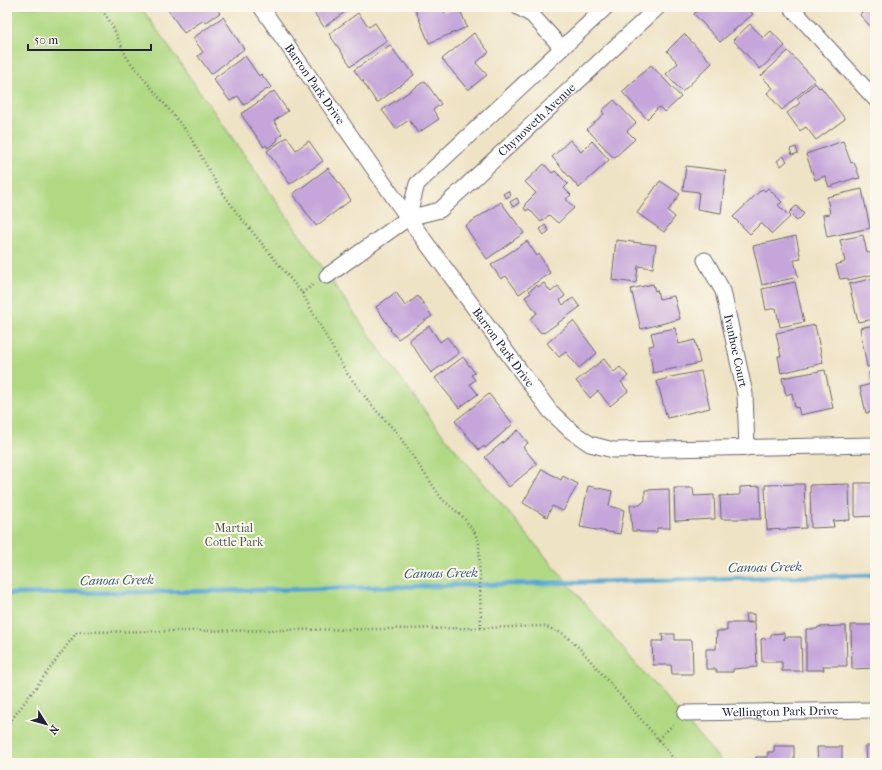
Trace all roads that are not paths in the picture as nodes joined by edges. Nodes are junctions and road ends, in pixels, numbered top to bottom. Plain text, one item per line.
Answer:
1 (262, 7) edge
2 (518, 7) edge
3 (606, 7) edge
4 (658, 7) edge
5 (791, 7) edge
6 (562, 48) junction
7 (875, 99) edge
8 (408, 218) junction
9 (705, 260) dead end
10 (327, 276) dead end
11 (875, 444) edge
12 (747, 448) junction
13 (875, 710) edge
14 (685, 713) road end

1 - 8 street, Barron Park Drive
2 - 6 street
3 - 6 street
4 - 8 street, Chynoweth Avenue
5 - 7 street
6 - 8 street
8 - 10 street, Chynoweth Avenue
8 - 12 street, Barron Park Drive
9 - 12 street, Ivanhoe Court
11 - 12 street, Barron Park Drive
13 - 14 street, Wellington Park Drive

